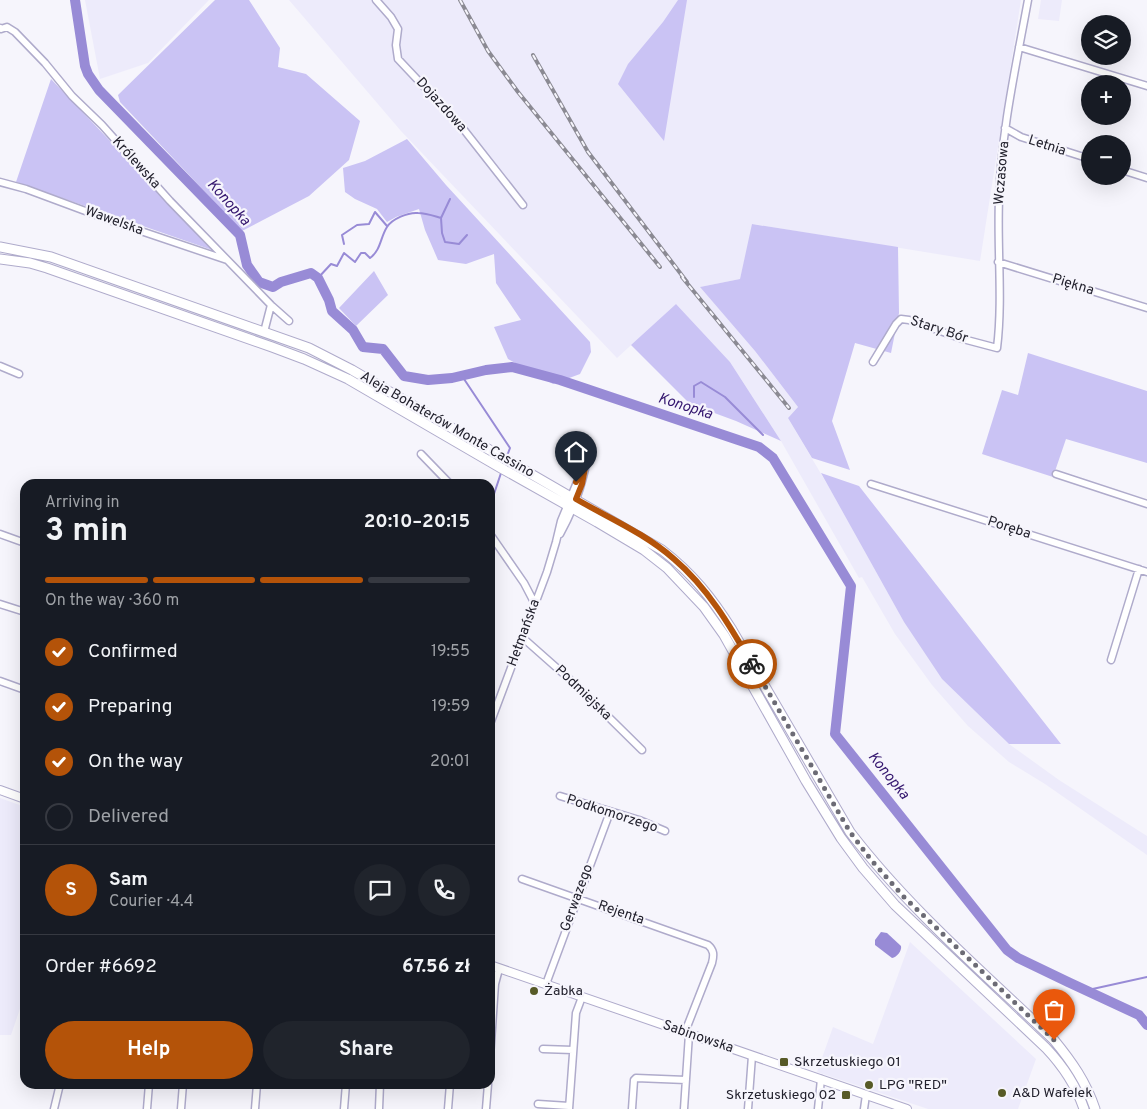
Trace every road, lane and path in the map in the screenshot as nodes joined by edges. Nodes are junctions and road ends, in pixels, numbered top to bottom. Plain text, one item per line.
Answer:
1 (376, 0) edge
2 (1028, 0) edge
3 (0, 28) edge
4 (1019, 47) junction
5 (1147, 86) edge
6 (1005, 128) junction
7 (1081, 156) edge
8 (1131, 173) edge
9 (1147, 178) edge
10 (0, 182) edge
11 (523, 206) dead end
12 (0, 247) edge
13 (0, 259) edge
14 (228, 261) junction
15 (998, 262) junction
16 (271, 306) junction
17 (1147, 308) edge
18 (289, 321) dead end
19 (264, 332) junction
20 (997, 348) joint
21 (873, 362) dead end
22 (0, 366) edge
23 (19, 374) dead end
24 (421, 454) dead end
25 (1056, 474) dead end
26 (445, 479) edge
27 (871, 484) dead end
28 (572, 502) junction
29 (1147, 504) edge
30 (0, 534) edge
31 (20, 541) edge
32 (495, 541) edge
33 (1139, 569) junction
34 (1147, 572) edge
35 (0, 604) edge
36 (535, 604) junction
37 (20, 610) edge
38 (523, 638) junction
39 (1110, 660) dead end
40 (0, 681) edge
41 (20, 688) edge
42 (495, 704) edge
43 (642, 750) dead end
44 (0, 790) edge
45 (560, 796) dead end
46 (20, 797) edge
47 (610, 812) junction
48 (665, 831) dead end
49 (522, 879) dead end
50 (577, 898) junction
51 (495, 967) edge
52 (499, 968) junction
53 (495, 984) edge
54 (546, 984) junction
55 (582, 997) junction
56 (687, 1033) junction
57 (543, 1049) dead end
58 (573, 1050) junction
59 (752, 1056) junction
60 (821, 1079) junction
61 (686, 1080) junction
62 (59, 1089) edge
63 (149, 1089) edge
64 (183, 1089) edge
65 (257, 1089) edge
66 (346, 1089) edge
67 (380, 1089) edge
68 (450, 1089) edge
69 (488, 1089) edge
70 (866, 1095) junction
71 (538, 1104) dead end
72 (569, 1107) edge
73 (54, 1109) edge
74 (147, 1109) edge
75 (181, 1109) edge
76 (255, 1109) edge
77 (344, 1109) edge
78 (378, 1109) edge
79 (448, 1109) edge
80 (486, 1109) edge
81 (632, 1109) edge
82 (684, 1109) edge
83 (748, 1109) edge
84 (818, 1109) edge
85 (864, 1109) edge
86 (907, 1109) edge
87 (1084, 1109) edge
88 (1094, 1109) edge

1 - 11 street, Dojazdowa
2 - 4 street, Wczasowa
3 - 14 street, Królewska
4 - 5 street
4 - 6 street, Wczasowa
6 - 7 street, Letnia
6 - 15 street, Wczasowa
8 - 9 street
10 - 14 street, Wawelska
12 - 19 main road, Aleja Bohaterów Monte Cassino
13 - 28 main road, Aleja Bohaterów Monte Cassino
14 - 16 street, Królewska
15 - 17 street, Piękna
15 - 20 street, Wczasowa
16 - 18 street, Królewska
16 - 19 street
19 - 28 main road, Aleja Bohaterów Monte Cassino
20 - 21 street, Stary Bór
22 - 23 street
24 - 26 street
25 - 29 street
27 - 33 street, Poręba
28 - 28 street, Hetmańska
28 - 36 street, Hetmańska
28 - 87 main road, Aleja Bohaterów Monte Cassino
28 - 88 main road, Aleja Bohaterów Monte Cassino
30 - 31 street
32 - 36 street
33 - 34 street, Poręba
33 - 39 street
35 - 37 street
36 - 38 street, Hetmańska
38 - 42 street, Hetmańska
38 - 43 street, Podmiejska
40 - 41 street
44 - 46 street
45 - 47 street, Podkomorzego
47 - 48 street, Podkomorzego
47 - 50 street, Gerwazego
49 - 50 street, Rejenta
50 - 54 street, Gerwazego
50 - 56 street, Rejenta
51 - 52 street, Sabinowska
52 - 53 street
52 - 54 street, Sabinowska
54 - 55 street, Sabinowska
55 - 56 street, Sabinowska
55 - 58 street
56 - 59 street, Sabinowska
56 - 61 street
57 - 58 street
58 - 72 street
59 - 60 street, Sabinowska
59 - 83 street
60 - 70 street, Sabinowska
60 - 84 street
61 - 81 street
61 - 82 street
62 - 73 street
63 - 74 street
64 - 75 street
65 - 76 street
66 - 77 street
67 - 78 street
68 - 79 street
69 - 80 street
70 - 85 street
70 - 86 street, Sabinowska
71 - 72 street

